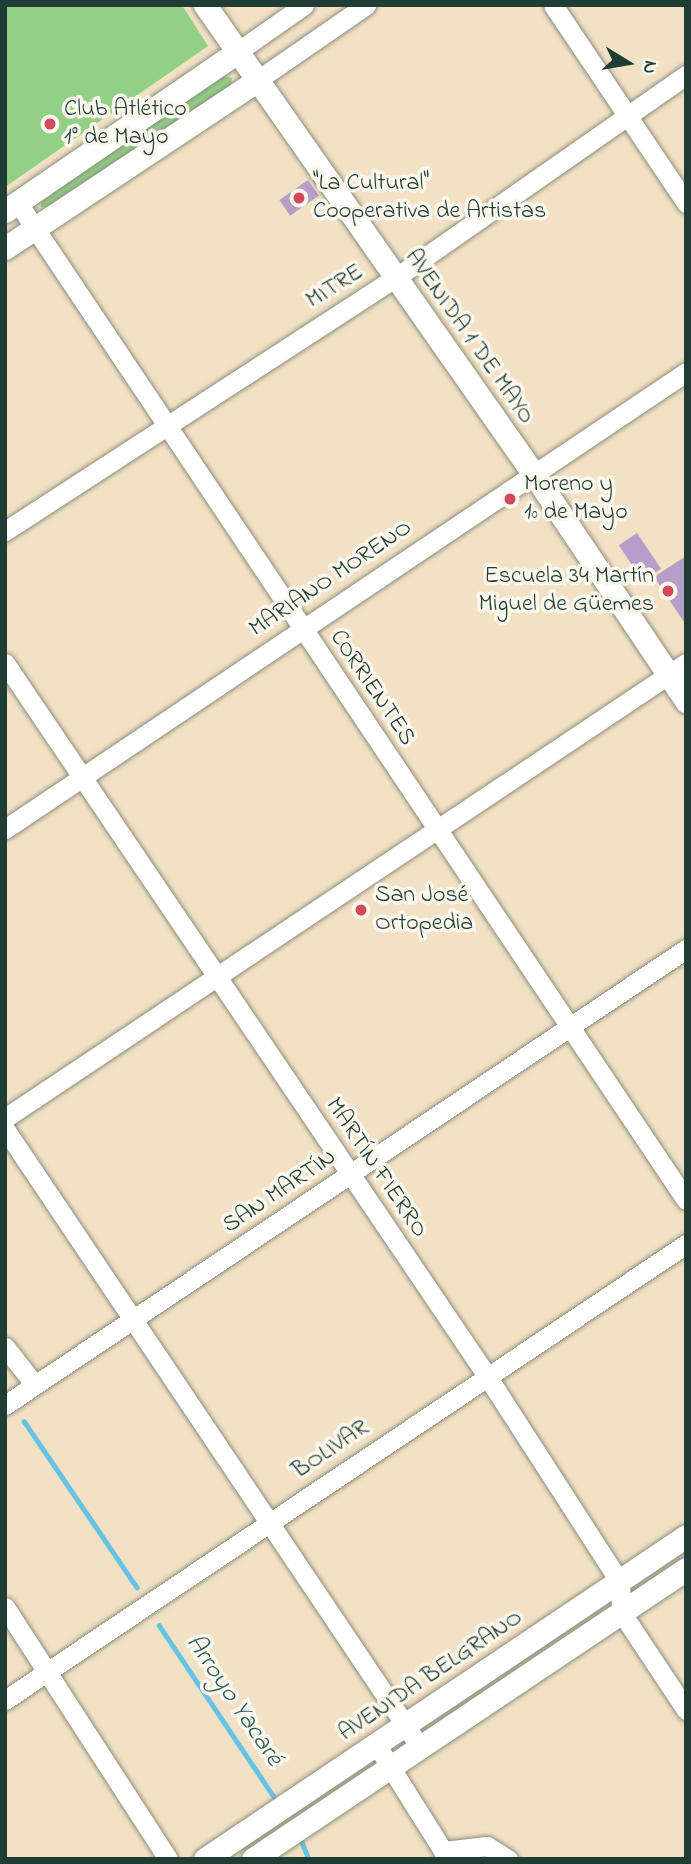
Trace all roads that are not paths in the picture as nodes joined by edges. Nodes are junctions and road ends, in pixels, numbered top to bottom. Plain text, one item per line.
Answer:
1 (205, 5) edge
2 (304, 5) edge
3 (366, 5) edge
4 (553, 5) edge
5 (237, 52) junction
6 (686, 75) edge
7 (256, 81) junction
8 (627, 115) junction
9 (686, 203) edge
10 (12, 207) edge
11 (35, 228) junction
12 (5, 248) edge
13 (395, 278) junction
14 (686, 372) edge
15 (165, 423) junction
16 (533, 473) junction
17 (5, 531) edge
18 (303, 628) junction
19 (5, 663) edge
20 (677, 668) edge
21 (686, 701) edge
22 (83, 777) junction
23 (437, 829) junction
24 (5, 830) edge
25 (686, 949) edge
26 (217, 976) junction
27 (570, 1027) junction
28 (5, 1118) edge
29 (5, 1129) edge
30 (351, 1174) junction
31 (686, 1200) edge
32 (686, 1244) edge
33 (133, 1320) junction
34 (5, 1347) edge
35 (487, 1376) junction
36 (35, 1385) junction
37 (5, 1405) edge
38 (268, 1521) junction
39 (686, 1536) edge
40 (686, 1569) edge
41 (620, 1582) junction
42 (5, 1607) edge
43 (621, 1612) junction
44 (46, 1674) junction
45 (5, 1700) edge
46 (686, 1710) edge
47 (403, 1725) junction
48 (376, 1744) junction
49 (420, 1747) junction
50 (391, 1766) junction
51 (446, 1855) edge
52 (169, 1859) edge
53 (205, 1859) edge
54 (253, 1859) edge
55 (508, 1859) edge

1 - 5 main road, AVENIDA 1 DE MAYO
2 - 5 street
3 - 7 street
4 - 8 street
5 - 7 main road, AVENIDA 1 DE MAYO
5 - 10 main road
6 - 8 street, MITRE
7 - 11 main road
7 - 13 main road, AVENIDA 1 DE MAYO
8 - 9 street
8 - 13 street, MITRE
10 - 11 street, CORRIENTES
11 - 12 main road
11 - 15 street, CORRIENTES
13 - 15 street, MITRE
13 - 16 main road, AVENIDA 1 DE MAYO
14 - 16 street, MARIANO MORENO
15 - 17 street, MITRE
15 - 18 street, CORRIENTES
16 - 18 street, MARIANO MORENO
16 - 20 main road, AVENIDA 1 DE MAYO
18 - 22 street, MARIANO MORENO
18 - 23 street, CORRIENTES
19 - 22 street, MARTÍN FIERRO
20 - 21 main road, AVENIDA 1 DE MAYO
20 - 23 street
22 - 24 street, MARIANO MORENO
22 - 26 street, MARTÍN FIERRO
23 - 26 street
23 - 27 street, CORRIENTES
25 - 27 street, SAN MARTÍN
26 - 28 street
26 - 30 street, MARTÍN FIERRO
27 - 30 street, SAN MARTÍN
27 - 31 street, CORRIENTES
29 - 33 street
30 - 33 street, SAN MARTÍN
30 - 35 street, MARTÍN FIERRO
32 - 35 street, BOLIVAR
33 - 36 street, SAN MARTÍN
33 - 38 street
34 - 36 street
35 - 38 street, BOLIVAR
35 - 41 street, MARTÍN FIERRO
36 - 37 street, SAN MARTÍN
38 - 44 street, BOLIVAR
38 - 47 street
39 - 41 main road, AVENIDA BELGRANO
40 - 43 main road
41 - 43 street
41 - 47 main road, AVENIDA BELGRANO
42 - 44 street
43 - 46 street
43 - 49 main road
44 - 45 street, BOLIVAR
44 - 52 street
47 - 48 main road, AVENIDA BELGRANO
47 - 49 street
48 - 50 street
48 - 53 main road, AVENIDA BELGRANO
49 - 50 main road
50 - 51 street
50 - 54 main road
51 - 55 street

